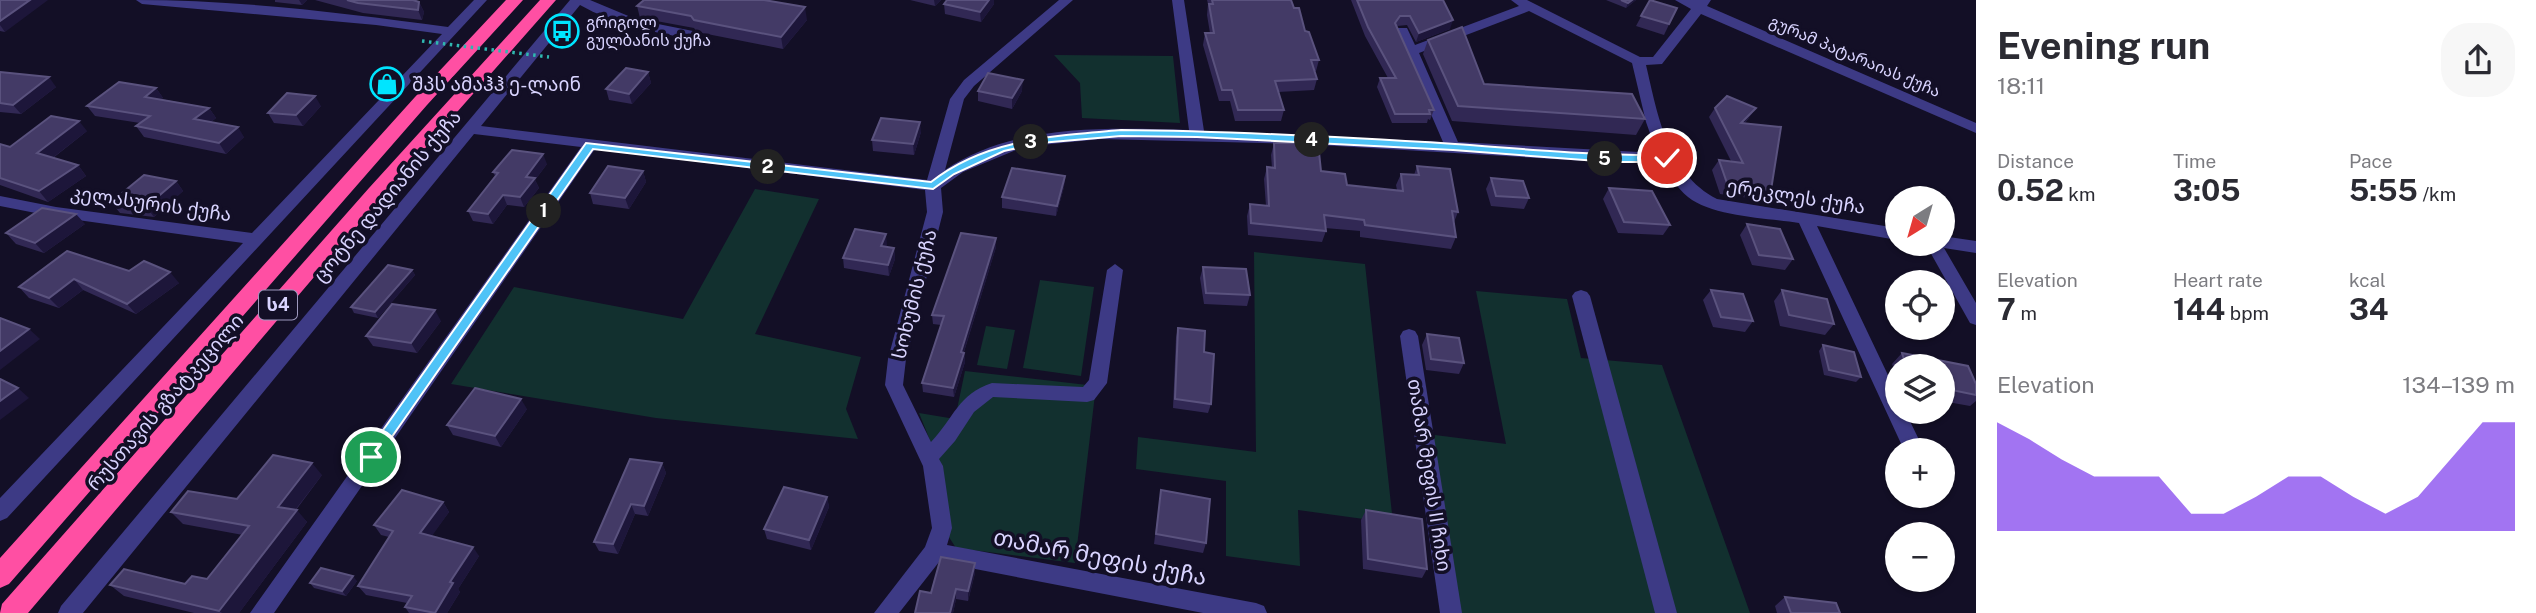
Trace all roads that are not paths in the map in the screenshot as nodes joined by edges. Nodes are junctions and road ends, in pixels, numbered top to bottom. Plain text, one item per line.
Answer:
1 (142, 0) edge
2 (481, 0) edge
3 (515, 0) edge
4 (548, 0) edge
5 (579, 0) edge
6 (1067, 0) edge
7 (1178, 0) edge
8 (1681, 0) edge
9 (1523, 3) edge
10 (1701, 4) edge
11 (451, 31) junction
12 (1402, 31) edge
13 (688, 34) dead end
14 (1409, 52) junction
15 (1638, 61) junction
16 (1976, 128) edge
17 (469, 129) junction
18 (1197, 134) junction
19 (590, 146) junction
20 (1453, 147) junction
21 (1667, 158) junction
22 (933, 186) junction
23 (0, 201) edge
24 (1805, 219) junction
25 (1885, 232) edge
26 (255, 239) junction
27 (1955, 244) edge
28 (1976, 247) edge
29 (1940, 256) edge
30 (1115, 270) dead end
31 (1580, 296) dead end
32 (1976, 318) edge
33 (1409, 336) dead end
34 (1908, 438) edge
35 (929, 457) junction
36 (0, 512) edge
37 (934, 552) junction
38 (0, 576) edge
39 (1176, 606) edge
40 (11, 613) edge
41 (69, 613) edge
42 (261, 613) edge
43 (885, 613) edge
44 (1256, 613) edge
45 (1451, 613) edge
46 (1666, 613) edge

1 - 11 street
2 - 11 street
3 - 38 highway, რუსთავის გზატკეცილი / ს4
4 - 40 highway, რუსთავის გზატკეცილი / ს4
5 - 13 street
5 - 17 street, ცოტნე დადიანის ქუჩა
6 - 22 street, სოხუმის ქუჩა
7 - 18 street
8 - 10 street, გურამ პატარაიას ქუჩა
9 - 14 street
9 - 15 street
10 - 15 street
10 - 16 street, გურამ პატარაიას ქუჩა
11 - 26 street
12 - 14 street
14 - 20 street
15 - 21 street
17 - 19 street
17 - 41 street, ცოტნე დადიანის ქუჩა
18 - 20 street
18 - 22 street
19 - 22 street
19 - 42 street
20 - 21 street
21 - 24 street, ერეკლეს ქუჩა
22 - 35 street, სოხუმის ქუჩა
23 - 26 street, კელასურის ქუჩა
24 - 25 street, ერეკლეს ქუჩა
24 - 34 street
26 - 36 street
27 - 28 street
29 - 32 street
30 - 35 street
31 - 46 street
33 - 45 street, თამარ მეფის II ჩიხი
35 - 37 street, სოხუმის ქუჩა
37 - 39 street, თამარ მეფის ქუჩა
37 - 43 street, სოხუმის ქუჩა
39 - 44 street, თამარ მეფის ქუჩა

